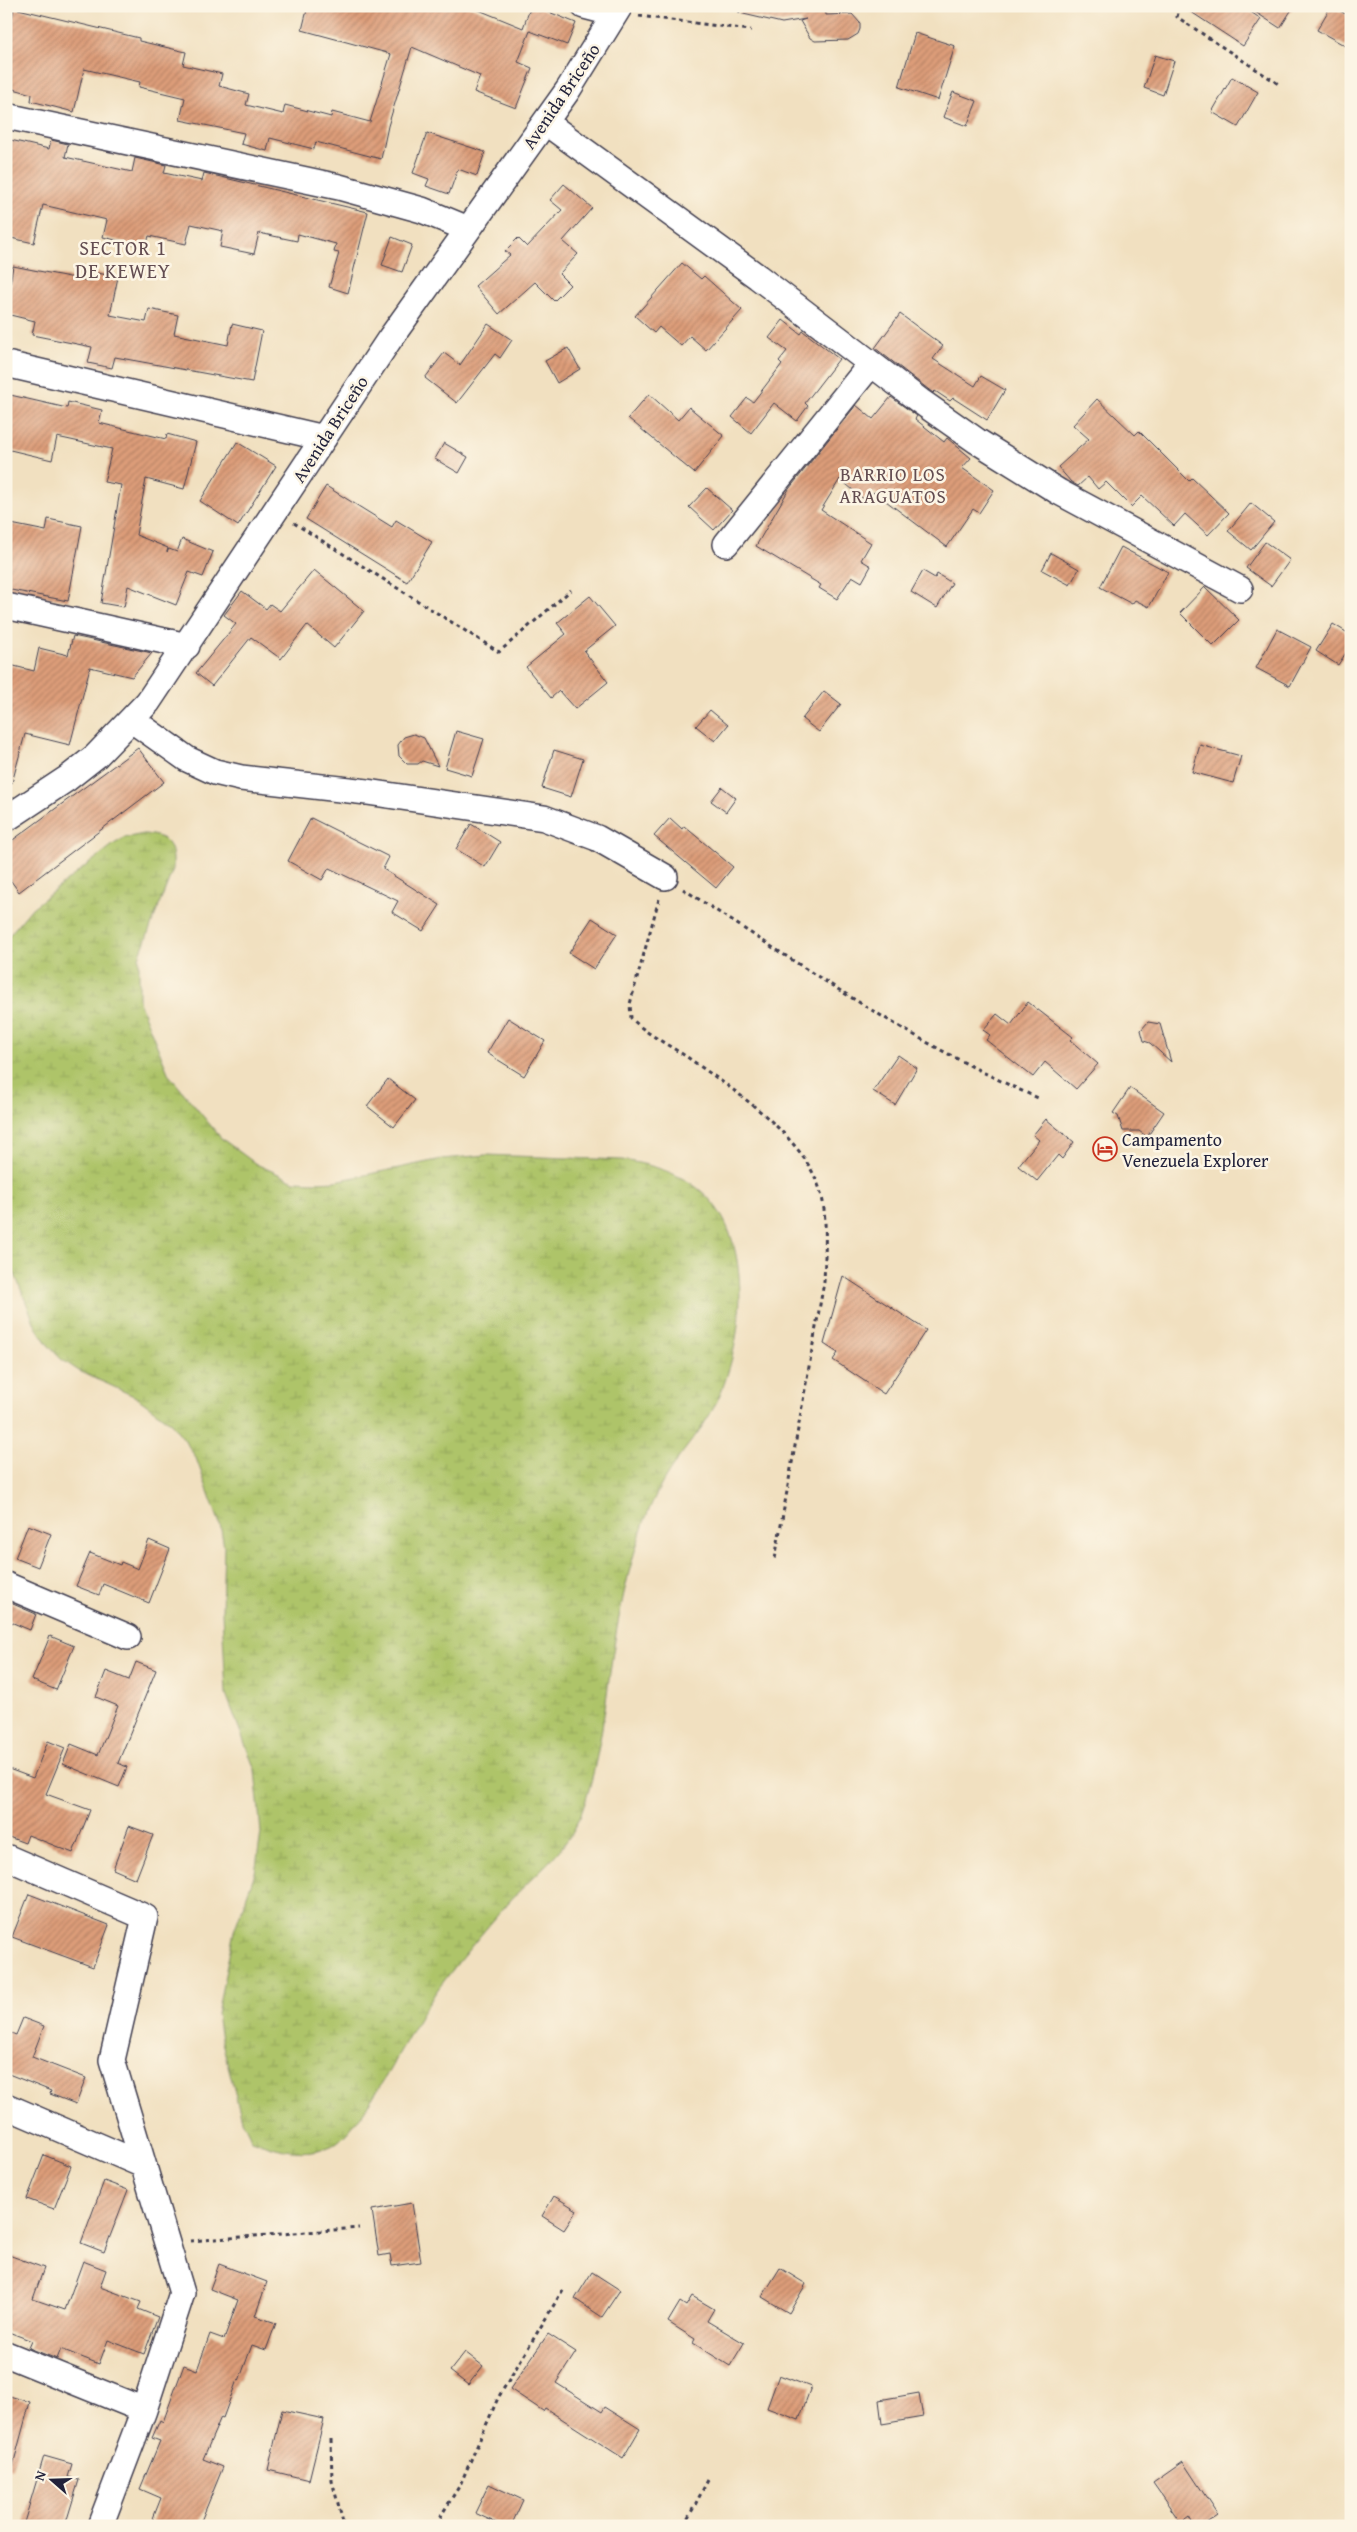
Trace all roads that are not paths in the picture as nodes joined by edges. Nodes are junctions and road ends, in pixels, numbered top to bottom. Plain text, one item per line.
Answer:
1 (584, 6) edge
2 (617, 10) edge
3 (6, 116) edge
4 (546, 122) junction
5 (468, 229) junction
6 (6, 364) edge
7 (870, 364) junction
8 (324, 438) junction
9 (726, 544) dead end
10 (1240, 589) dead end
11 (6, 606) edge
12 (187, 646) junction
13 (132, 720) junction
14 (6, 819) edge
15 (666, 877) road end
16 (6, 1585) edge
17 (128, 1638) dead end
18 (6, 1857) edge
19 (6, 2106) edge
20 (144, 2165) junction
21 (6, 2354) edge
22 (144, 2410) junction
23 (100, 2526) edge

1 - 2 street
2 - 4 street, Avenida Briceño
3 - 5 street
4 - 5 street, Avenida Briceño
4 - 7 street
5 - 8 street, Avenida Briceño
6 - 8 street
7 - 9 street
7 - 10 street
8 - 12 street, Avenida Briceño
11 - 12 street
12 - 13 street, Avenida Briceño
13 - 14 street, Avenida Briceño
13 - 15 street
16 - 17 street
18 - 20 street
19 - 20 street
20 - 22 street
21 - 22 street
22 - 23 street

